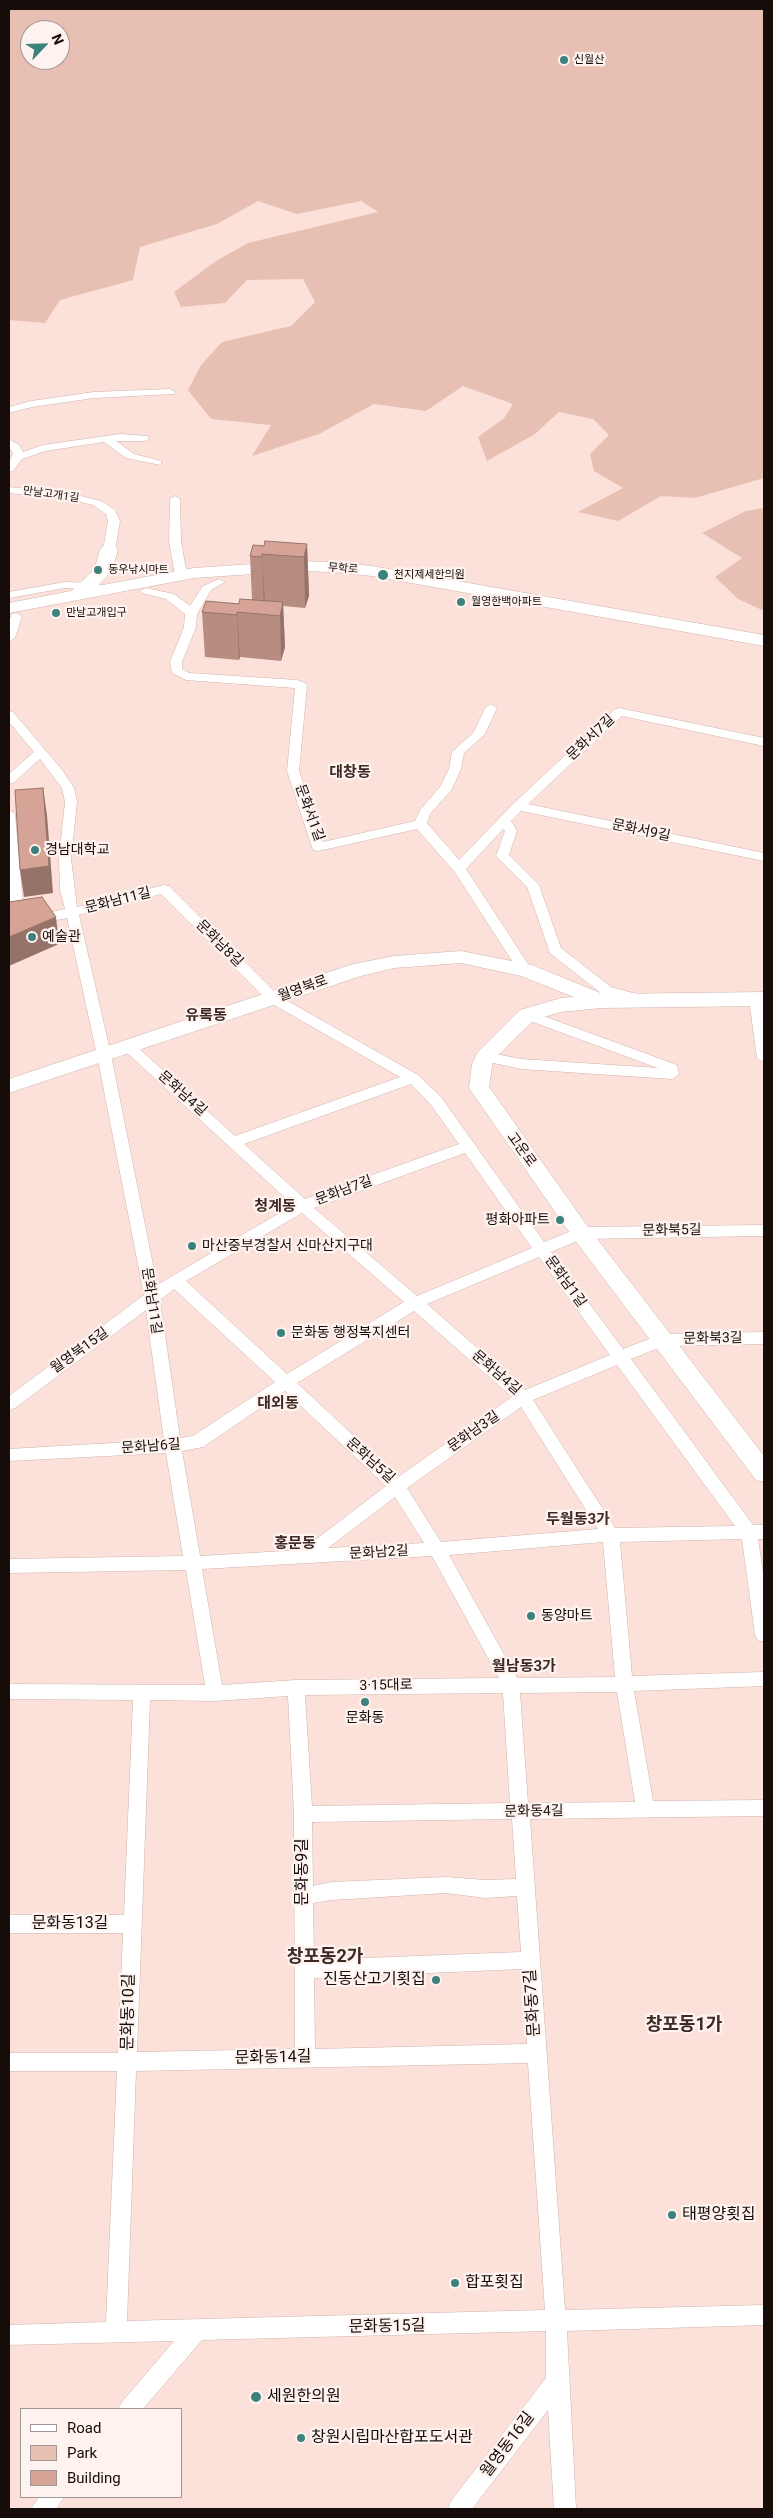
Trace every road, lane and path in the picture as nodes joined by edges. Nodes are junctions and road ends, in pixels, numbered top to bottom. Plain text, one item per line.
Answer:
1 (170, 392) dead end
2 (9, 410) edge
3 (106, 438) junction
4 (144, 438) dead end
5 (9, 442) edge
6 (18, 457) junction
7 (157, 462) dead end
8 (9, 469) edge
9 (9, 490) edge
10 (175, 500) dead end
11 (109, 550) junction
12 (181, 576) junction
13 (219, 582) junction
14 (149, 586) junction
15 (82, 590) junction
16 (9, 595) edge
17 (11, 614) edge
18 (191, 614) junction
19 (9, 638) edge
20 (764, 641) edge
21 (764, 649) edge
22 (491, 708) dead end
23 (9, 715) edge
24 (764, 742) edge
25 (40, 753) junction
26 (9, 780) edge
27 (518, 806) junction
28 (9, 814) edge
29 (504, 821) junction
30 (420, 824) junction
31 (764, 857) edge
32 (459, 868) junction
33 (164, 889) joint
34 (72, 912) junction
35 (14, 924) edge
36 (525, 970) junction
37 (274, 999) junction
38 (760, 999) edge
39 (642, 1000) junction
40 (601, 1001) junction
41 (527, 1015) junction
42 (130, 1047) junction
43 (104, 1055) junction
44 (485, 1057) junction
45 (764, 1058) edge
46 (413, 1078) junction
47 (9, 1086) edge
48 (234, 1142) junction
49 (468, 1146) junction
50 (303, 1206) junction
51 (764, 1230) edge
52 (580, 1232) junction
53 (541, 1249) junction
54 (175, 1280) junction
55 (152, 1298) junction
56 (415, 1303) junction
57 (764, 1338) edge
58 (662, 1340) junction
59 (620, 1357) junction
60 (285, 1383) junction
61 (522, 1397) junction
62 (9, 1404) edge
63 (172, 1446) junction
64 (9, 1454) edge
65 (764, 1474) edge
66 (397, 1486) junction
67 (757, 1532) edge
68 (611, 1535) junction
69 (437, 1549) junction
70 (305, 1557) junction
71 (193, 1563) junction
72 (9, 1566) edge
73 (764, 1636) edge
74 (764, 1679) edge
75 (511, 1684) junction
76 (624, 1684) junction
77 (296, 1688) junction
78 (9, 1691) edge
79 (142, 1692) junction
80 (215, 1693) junction
81 (764, 1808) edge
82 (646, 1811) junction
83 (520, 1812) junction
84 (303, 1814) junction
85 (526, 1887) junction
86 (303, 1897) junction
87 (9, 1924) edge
88 (131, 1924) junction
89 (530, 1960) junction
90 (304, 1969) junction
91 (537, 2053) junction
92 (305, 2057) junction
93 (9, 2062) edge
94 (128, 2062) junction
95 (764, 2315) edge
96 (556, 2322) junction
97 (116, 2332) junction
98 (196, 2332) junction
99 (9, 2335) edge
100 (557, 2381) junction
101 (129, 2408) edge
102 (52, 2498) edge
103 (42, 2509) edge
104 (459, 2509) edge
105 (565, 2509) edge

1 - 2 street
3 - 4 street
3 - 6 street
3 - 7 street
5 - 6 street
6 - 8 street
9 - 11 street, 만날고개1길
10 - 12 street
11 - 14 main road
11 - 15 main road
12 - 14 main road, 무학로
12 - 20 main road, 무학로
13 - 14 main road, 무학로
13 - 18 street, 문화서1길
13 - 21 main road, 무학로
14 - 15 main road, 무학로
14 - 17 main road, 무학로
14 - 18 street
15 - 16 street
15 - 17 main road, 무학로
17 - 19 street
18 - 30 street, 문화서1길
22 - 30 street
23 - 25 street, 문화남11길
24 - 27 street, 문화서7길
25 - 26 street
25 - 34 street, 문화남11길
27 - 29 street, 문화서7길
27 - 31 street, 문화서9길
28 - 35 street
29 - 32 street, 문화서7길
29 - 39 street
30 - 32 street
32 - 36 street
33 - 34 street, 문화남11길
33 - 37 street, 문화남8길
34 - 35 street
34 - 43 street, 문화남11길
36 - 37 main road, 월영북로
36 - 40 main road, 월영북로
37 - 42 main road, 월영북로
37 - 46 street, 문화남1길
38 - 39 main road
38 - 45 street
39 - 40 main road
40 - 41 main road
41 - 44 main road
41 - 44 street
42 - 43 main road, 월영북로
42 - 48 street, 문화남4길
43 - 47 main road, 월영북로
43 - 55 street, 문화남11길
44 - 52 main road, 고운로
46 - 48 street
46 - 49 street, 문화남1길
48 - 50 street, 문화남4길
49 - 50 street, 문화남7길
49 - 53 street, 문화남1길
50 - 54 street, 문화남7길
50 - 56 street, 문화남4길
51 - 52 street, 문화북5길
52 - 53 street, 문화남6길
52 - 58 main road, 고운로
53 - 56 street, 문화남6길
53 - 59 street, 문화남1길
54 - 55 street, 문화남7길
54 - 60 street, 문화남5길
55 - 62 street, 월영북15길
55 - 63 street, 문화남11길
56 - 60 street, 문화남6길
56 - 61 street, 문화남4길
57 - 58 street, 문화북3길
58 - 59 street, 문화남3길
58 - 65 main road, 고운로
59 - 61 street, 문화남3길
59 - 67 street, 문화남1길
60 - 63 street, 문화남6길
60 - 66 street, 문화남5길
61 - 66 street, 문화남3길
61 - 68 street, 문화남4길
63 - 64 street, 문화남6길
63 - 71 street, 문화남11길
66 - 69 street, 문화남5길
66 - 70 street, 문화남3길
67 - 68 street, 문화남2길
67 - 73 street, 문화남1길
68 - 69 street, 문화남2길
68 - 76 street, 문화남4길
69 - 70 street, 문화남2길
69 - 75 street, 문화남5길
70 - 71 street, 문화남2길
71 - 72 street, 문화남2길
71 - 80 street, 문화남11길
74 - 76 street, 3·15대로
75 - 76 street, 3·15대로
75 - 77 street, 3·15대로
75 - 83 street, 문화동7길
76 - 82 street, 문화남4길
77 - 80 street, 3·15대로
77 - 84 street, 문화동9길
78 - 79 street, 3·15대로
79 - 80 street, 3·15대로
79 - 88 street, 문화동10길
81 - 82 street, 문화동4길
82 - 83 street, 문화동4길
83 - 84 street, 문화동4길
83 - 85 street, 문화동7길
84 - 86 street, 문화동9길
85 - 86 street
85 - 89 street, 문화동7길
86 - 90 street, 문화동9길
87 - 88 street, 문화동13길
88 - 94 street, 문화동10길
89 - 90 street
89 - 91 street, 문화동7길
90 - 92 street, 문화동9길
91 - 92 street, 문화동14길
91 - 96 street, 문화동7길
92 - 94 street, 문화동14길
93 - 94 street, 문화동14길
94 - 97 street, 문화동10길
95 - 96 street, 문화동15길
96 - 98 street, 문화동15길
96 - 100 street, 월영동16길
97 - 98 street, 문화동15길
97 - 99 street, 문화동15길
98 - 101 street
100 - 104 street, 월영동16길
100 - 105 street, 월영동16길
102 - 103 street

